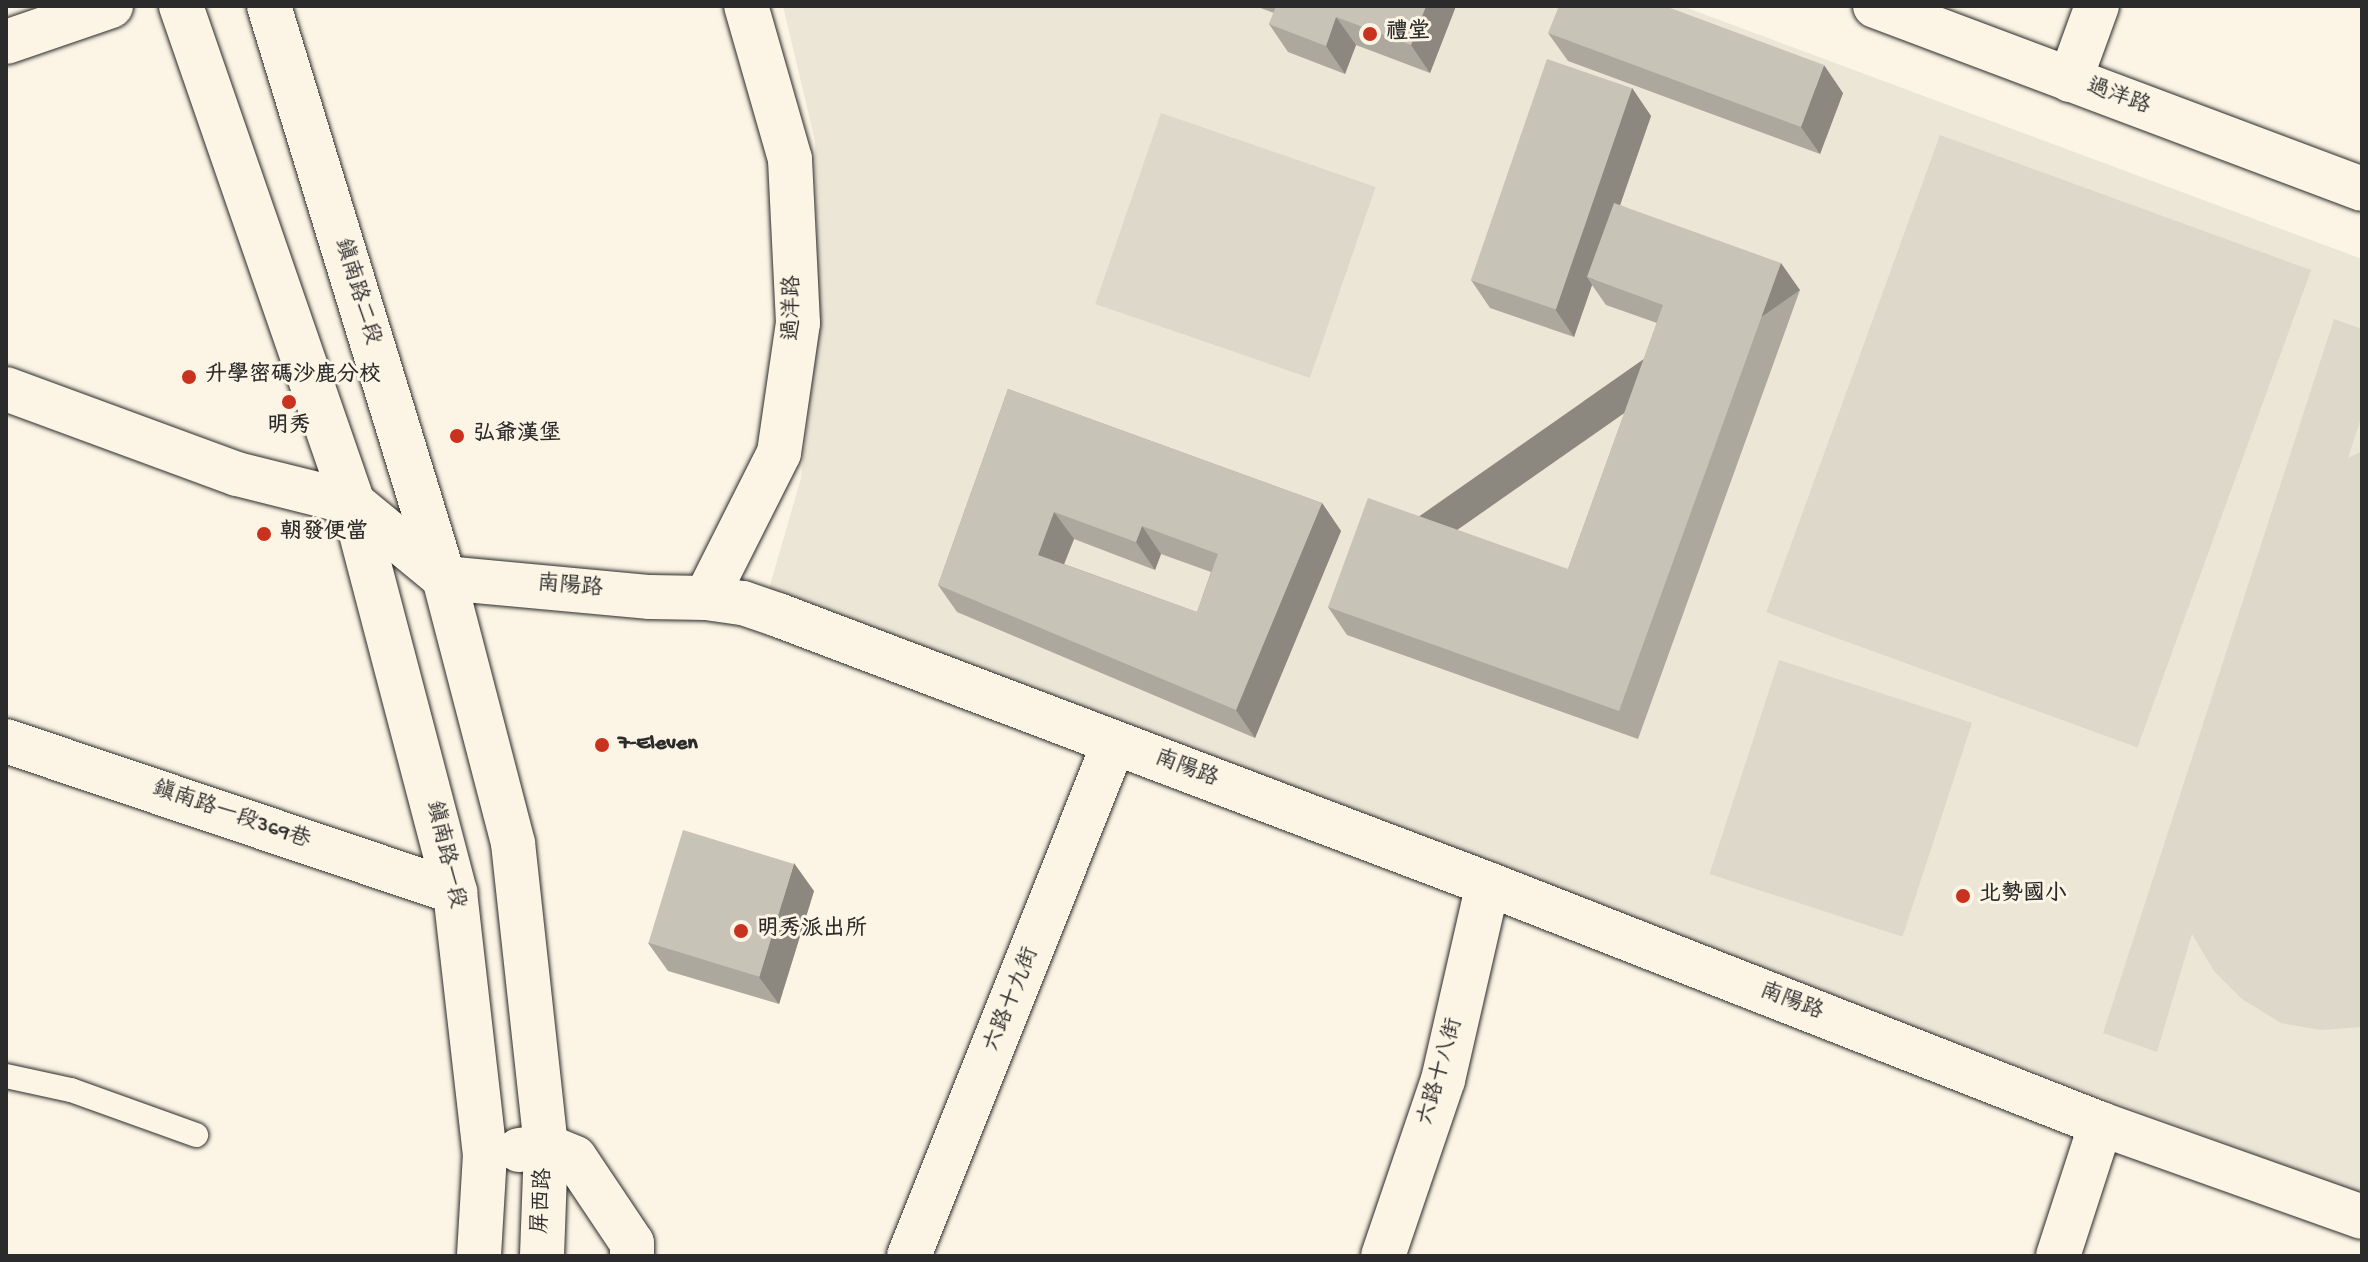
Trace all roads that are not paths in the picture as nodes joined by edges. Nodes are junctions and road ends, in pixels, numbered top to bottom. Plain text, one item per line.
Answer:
1 (111, 6) edge
2 (181, 6) edge
3 (269, 6) edge
4 (746, 6) edge
5 (1875, 6) edge
6 (2097, 6) edge
7 (6, 42) edge
8 (2070, 80) junction
9 (2362, 189) edge
10 (6, 389) edge
11 (353, 503) junction
12 (444, 578) junction
13 (706, 598) junction
14 (6, 741) edge
15 (1114, 743) junction
16 (1488, 884) junction
17 (455, 892) junction
18 (6, 1076) edge
19 (2101, 1124) junction
20 (196, 1135) dead end
21 (546, 1146) junction
22 (485, 1154) junction
23 (2362, 1217) edge
24 (479, 1256) edge
25 (542, 1256) edge
26 (632, 1256) edge
27 (909, 1256) edge
28 (1383, 1256) edge
29 (2058, 1256) edge

1 - 7 street
2 - 11 street
3 - 12 street, 鎮南路二段
4 - 13 street, 過洋路
5 - 8 street, 過洋路
6 - 8 street
8 - 9 street, 過洋路
10 - 11 street
11 - 12 street
11 - 17 street, 鎮南路一段
12 - 13 street, 南陽路
12 - 21 street
13 - 15 street, 南陽路
14 - 17 street, 鎮南路一段369巷
15 - 16 street, 南陽路
15 - 27 street, 六路十九街
16 - 19 street, 南陽路
16 - 28 street, 六路十八街
17 - 22 street, 鎮南路一段
18 - 20 lane
19 - 23 street, 南陽路
19 - 29 street
21 - 22 street
21 - 25 street, 屏西路
21 - 26 street
22 - 24 street

